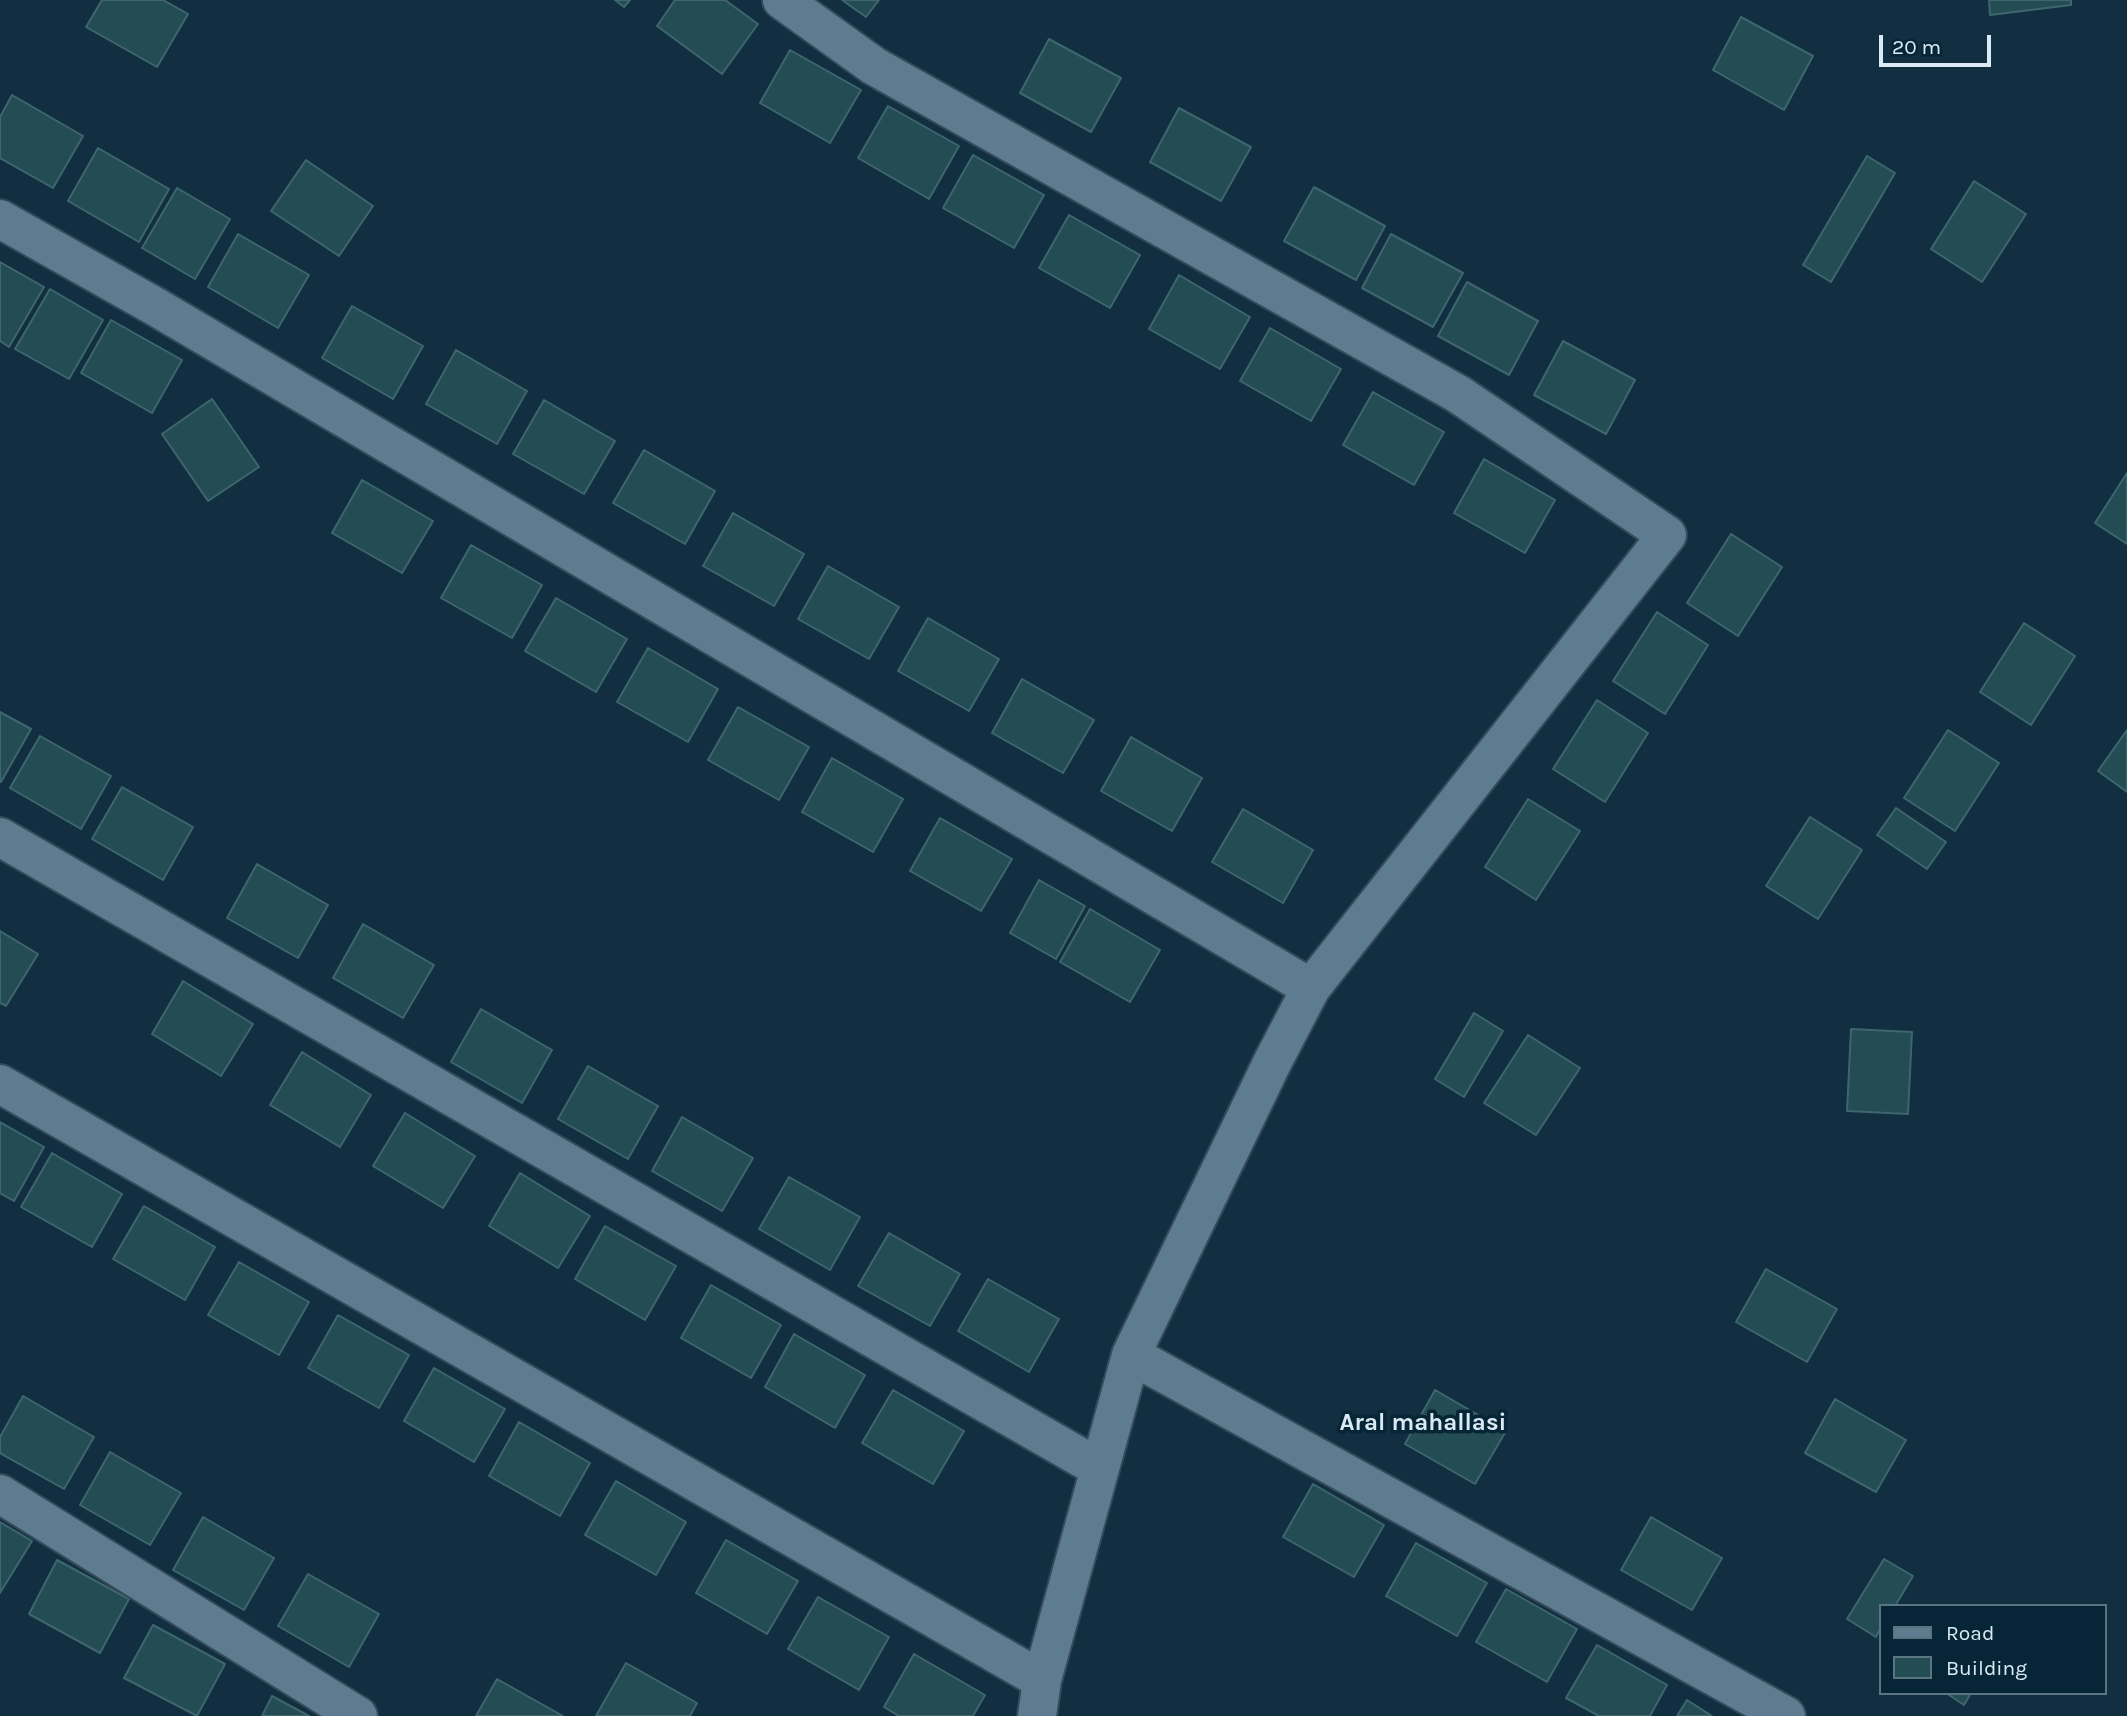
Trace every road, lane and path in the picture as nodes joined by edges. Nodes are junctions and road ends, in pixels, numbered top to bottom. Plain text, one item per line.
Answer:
1 (782, 0) edge
2 (0, 219) edge
3 (0, 837) edge
4 (1311, 988) junction
5 (0, 1084) edge
6 (1131, 1355) junction
7 (1099, 1468) junction
8 (0, 1494) edge
9 (1040, 1698) edge
10 (358, 1716) edge
11 (1786, 1716) edge

1 - 4 street
2 - 4 street
3 - 7 street
4 - 6 street
5 - 9 street
6 - 7 street
6 - 11 street
7 - 9 street
8 - 10 street

